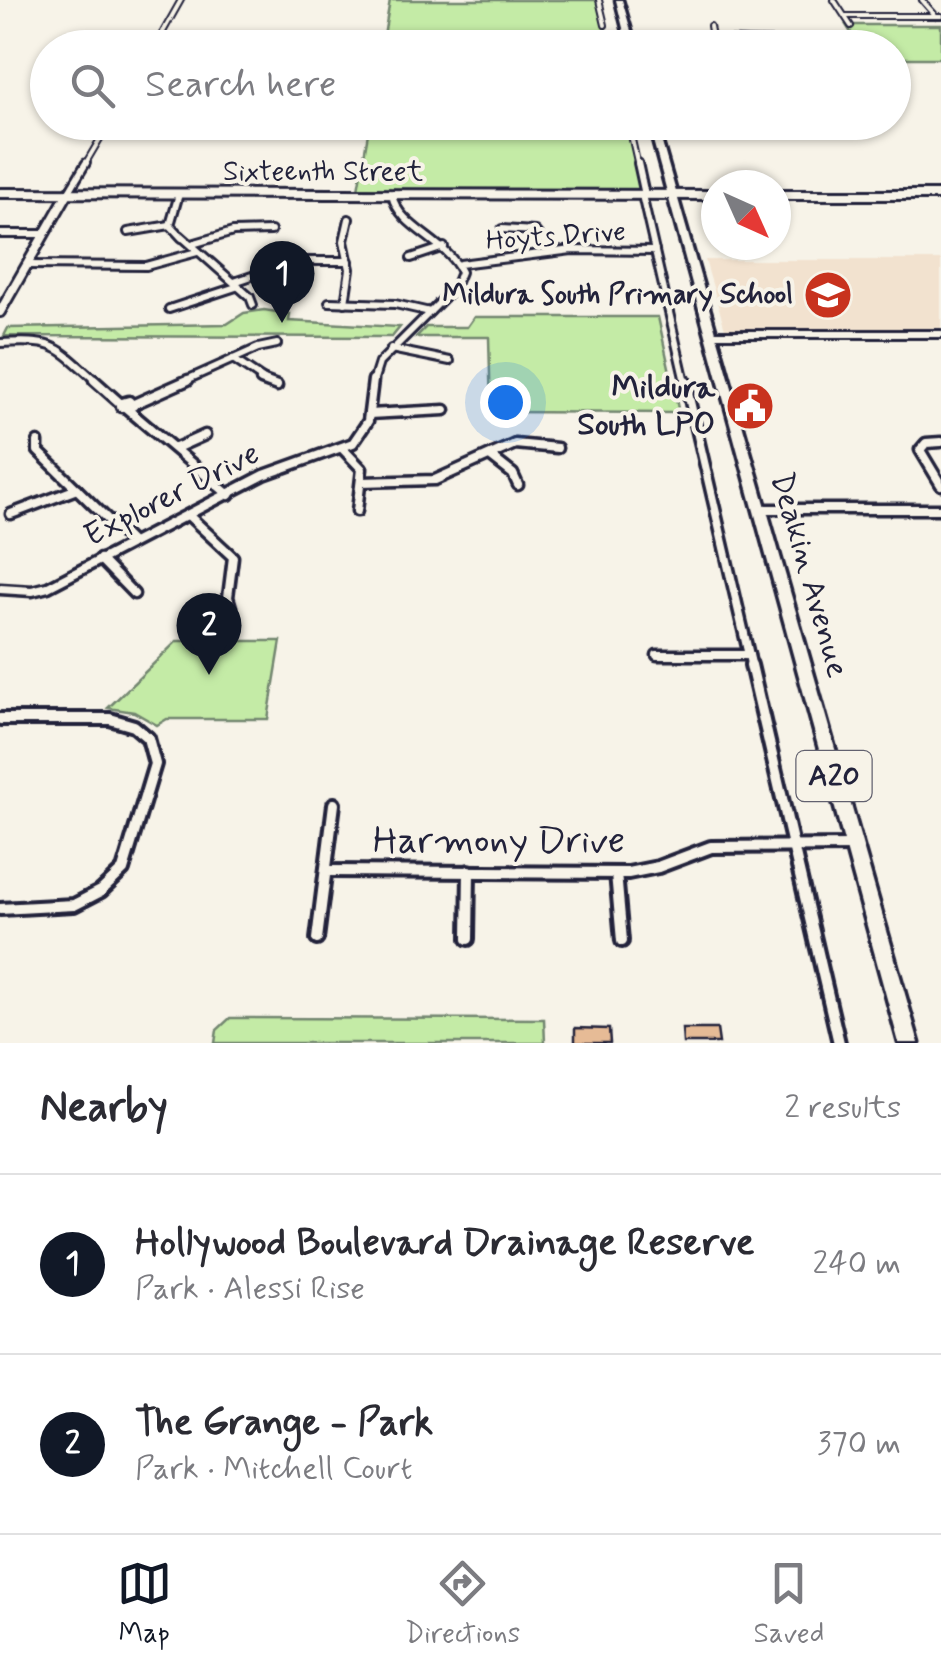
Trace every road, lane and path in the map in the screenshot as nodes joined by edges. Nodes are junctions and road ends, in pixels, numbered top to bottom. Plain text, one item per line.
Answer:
1 (181, 0) edge
2 (599, 0) edge
3 (619, 0) edge
4 (834, 0) edge
5 (922, 0) edge
6 (602, 12) junction
7 (622, 12) junction
8 (844, 16) junction
9 (939, 16) edge
10 (605, 24) dead end
11 (710, 26) dead end
12 (851, 26) dead end
13 (164, 30) edge
14 (627, 30) edge
15 (710, 30) edge
16 (99, 140) edge
17 (632, 140) edge
18 (657, 140) edge
19 (0, 193) edge
20 (68, 193) junction
21 (181, 194) junction
22 (394, 194) junction
23 (644, 194) junction
24 (672, 194) junction
25 (791, 195) edge
26 (941, 195) edge
27 (349, 219) dead end
28 (170, 225) junction
29 (502, 229) dead end
30 (271, 231) dead end
31 (128, 232) dead end
32 (0, 234) edge
33 (44, 234) junction
34 (190, 244) junction
35 (444, 247) junction
36 (655, 251) junction
37 (552, 252) junction
38 (195, 253) junction
39 (411, 258) dead end
40 (297, 261) dead end
41 (306, 261) dead end
42 (349, 262) junction
43 (460, 264) junction
44 (26, 266) junction
45 (236, 284) junction
46 (329, 302) dead end
47 (345, 303) junction
48 (253, 305) dead end
49 (169, 309) dead end
50 (0, 312) edge
51 (430, 312) junction
52 (710, 334) junction
53 (941, 334) edge
54 (0, 341) edge
55 (276, 344) dead end
56 (391, 349) junction
57 (233, 359) junction
58 (450, 361) dead end
59 (277, 386) dead end
60 (130, 406) junction
61 (445, 410) dead end
62 (369, 414) junction
63 (205, 435) dead end
64 (38, 442) dead end
65 (941, 442) edge
66 (176, 448) junction
67 (342, 448) junction
68 (557, 448) dead end
69 (490, 456) junction
70 (362, 482) junction
71 (518, 484) dead end
72 (941, 485) edge
73 (77, 489) junction
74 (229, 495) junction
75 (759, 509) junction
76 (941, 510) edge
77 (358, 512) dead end
78 (11, 514) dead end
79 (188, 515) junction
80 (132, 543) junction
81 (100, 559) junction
82 (4, 589) edge
83 (134, 594) dead end
84 (233, 614) dead end
85 (657, 654) dead end
86 (748, 655) junction
87 (0, 718) edge
88 (334, 804) dead end
89 (793, 846) junction
90 (853, 846) junction
91 (327, 871) junction
92 (469, 871) junction
93 (616, 872) junction
94 (0, 909) edge
95 (468, 938) dead end
96 (317, 939) dead end
97 (622, 941) dead end
98 (838, 1043) edge
99 (909, 1043) edge

1 - 13 street
2 - 6 street
3 - 7 highway
4 - 8 street
5 - 9 street
6 - 7 street
6 - 10 street
7 - 14 highway
8 - 9 street
8 - 12 street
11 - 15 street
16 - 20 street
17 - 23 street
18 - 24 highway, Deakin Avenue / A20
19 - 20 street, Sixteenth Street
20 - 21 street, Sixteenth Street
20 - 33 street
21 - 22 street, Sixteenth Street
21 - 28 street
22 - 23 street, Sixteenth Street
22 - 35 street
23 - 24 street, Sixteenth Street
23 - 36 street
24 - 24 street, Sixteenth Street
24 - 52 highway, Deakin Avenue / A20
25 - 26 street
27 - 42 street
28 - 31 street
28 - 34 street
29 - 37 street
30 - 34 street
32 - 33 street
33 - 44 street
34 - 38 street
35 - 39 street
35 - 43 street
36 - 37 street, Hoyts Drive
36 - 86 street
37 - 43 street, Hoyts Drive
38 - 44 street
38 - 45 street
40 - 45 street
41 - 42 street
42 - 47 street
43 - 51 street
44 - 50 street
45 - 48 street
45 - 49 street
46 - 47 street
47 - 51 street
51 - 56 street
52 - 53 street
52 - 75 highway, Deakin Avenue / A20
54 - 60 street
55 - 57 street
56 - 58 street
56 - 62 street
57 - 59 street
57 - 60 street
60 - 66 street
61 - 62 street
62 - 67 street
63 - 66 street
64 - 73 street
65 - 72 street
66 - 74 street
67 - 70 street
67 - 74 street, Explorer Drive
68 - 69 street
69 - 70 street
69 - 71 street
70 - 77 street
73 - 78 street
73 - 80 street
74 - 79 street, Explorer Drive
75 - 76 street
75 - 90 highway, Deakin Avenue / A20
79 - 80 street, Explorer Drive
79 - 84 street
80 - 81 street, Explorer Drive
81 - 82 street, Explorer Drive
81 - 83 street
85 - 86 street
86 - 89 street
87 - 94 street
88 - 91 street, Harmony Drive
89 - 90 street, Harmony Drive
89 - 93 street, Harmony Drive
89 - 98 street
90 - 99 highway, Deakin Avenue / A20
91 - 92 street, Harmony Drive
91 - 96 street
92 - 93 street, Harmony Drive
92 - 95 street
93 - 97 street

